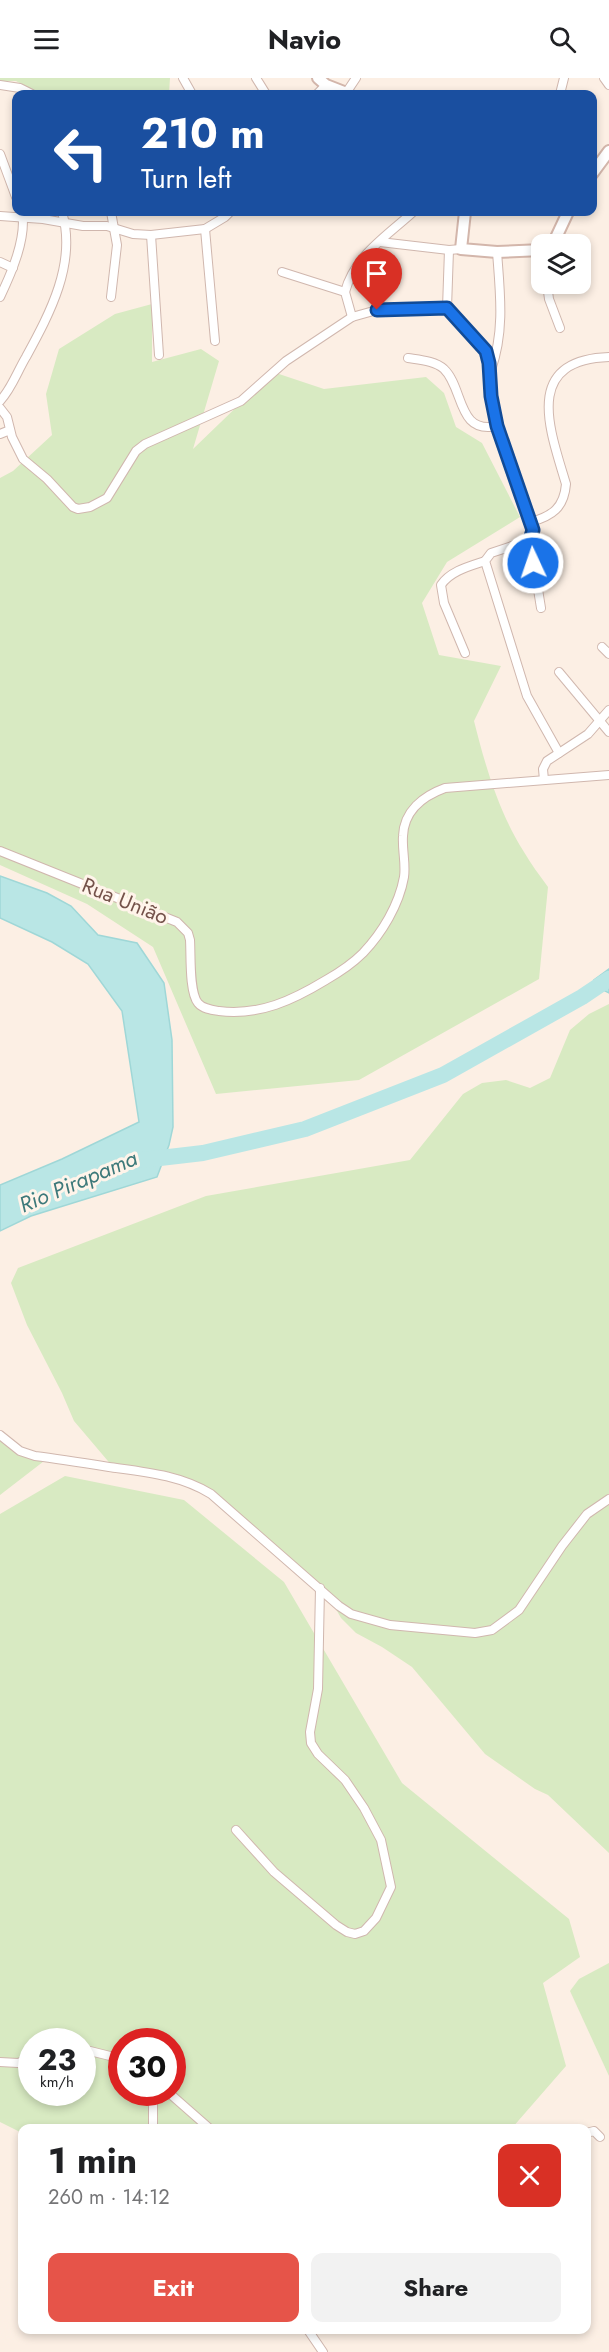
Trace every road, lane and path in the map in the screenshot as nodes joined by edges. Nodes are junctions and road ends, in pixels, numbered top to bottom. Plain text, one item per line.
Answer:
1 (604, 78) edge
2 (322, 82) edge
3 (0, 85) edge
4 (609, 85) edge
5 (24, 90) edge
6 (339, 90) edge
7 (609, 151) edge
8 (0, 154) edge
9 (597, 167) edge
10 (12, 186) edge
11 (22, 216) edge
12 (33, 216) edge
13 (63, 216) edge
14 (112, 216) edge
15 (226, 216) edge
16 (409, 216) edge
17 (465, 216) edge
18 (566, 216) edge
19 (65, 222) junction
20 (114, 227) junction
21 (205, 229) junction
22 (558, 234) edge
23 (151, 235) junction
24 (380, 242) junction
25 (461, 249) junction
26 (448, 250) junction
27 (531, 250) edge
28 (497, 252) junction
29 (0, 262) edge
30 (13, 268) junction
31 (282, 272) dead end
32 (345, 292) junction
33 (548, 294) edge
34 (0, 297) edge
35 (111, 297) dead end
36 (447, 308) junction
37 (352, 317) junction
38 (560, 328) dead end
39 (216, 341) dead end
40 (159, 355) dead end
41 (609, 357) edge
42 (408, 358) dead end
43 (490, 371) junction
44 (0, 401) edge
45 (0, 408) edge
46 (497, 426) junction
47 (10, 430) junction
48 (0, 434) edge
49 (531, 522) junction
50 (530, 540) junction
51 (485, 561) junction
52 (541, 608) dead end
53 (602, 647) dead end
54 (465, 653) dead end
55 (609, 654) edge
56 (559, 672) dead end
57 (609, 710) edge
58 (599, 722) junction
59 (609, 732) edge
60 (559, 753) junction
61 (609, 775) edge
62 (544, 780) junction
63 (0, 851) edge
64 (0, 1435) edge
65 (609, 1499) edge
66 (320, 1588) junction
67 (236, 1830) dead end
68 (0, 2062) edge
69 (18, 2063) edge
70 (153, 2106) edge
71 (184, 2106) edge
72 (153, 2124) edge
73 (204, 2124) edge
74 (591, 2132) edge
75 (600, 2137) dead end
76 (311, 2334) edge
77 (323, 2352) edge

1 - 4 street
2 - 6 street
3 - 5 street
7 - 9 street
8 - 10 street
11 - 30 street
12 - 19 street
13 - 19 street
14 - 20 street
15 - 21 street
16 - 24 street
17 - 25 street
18 - 22 street
19 - 20 street
19 - 44 street
20 - 23 street
20 - 35 street
21 - 23 street
21 - 39 street
23 - 40 street
24 - 26 street
24 - 32 street
25 - 26 street
25 - 28 street
26 - 36 street
27 - 28 street
28 - 43 street
29 - 30 street
30 - 34 street
31 - 32 street
32 - 37 street
33 - 38 street
36 - 37 street
36 - 43 street
37 - 47 street
41 - 49 street
42 - 46 street
43 - 46 street
45 - 47 street
46 - 49 street
47 - 48 street
49 - 50 street
50 - 51 street
50 - 52 street
51 - 54 street
51 - 60 street
53 - 55 street
56 - 58 street
57 - 58 street
58 - 59 street
58 - 60 street
60 - 62 street
61 - 62 street
62 - 63 street, Rua União
64 - 66 street
65 - 66 street
66 - 67 street
68 - 69 street
70 - 72 street
71 - 73 street
74 - 75 street
76 - 77 street

